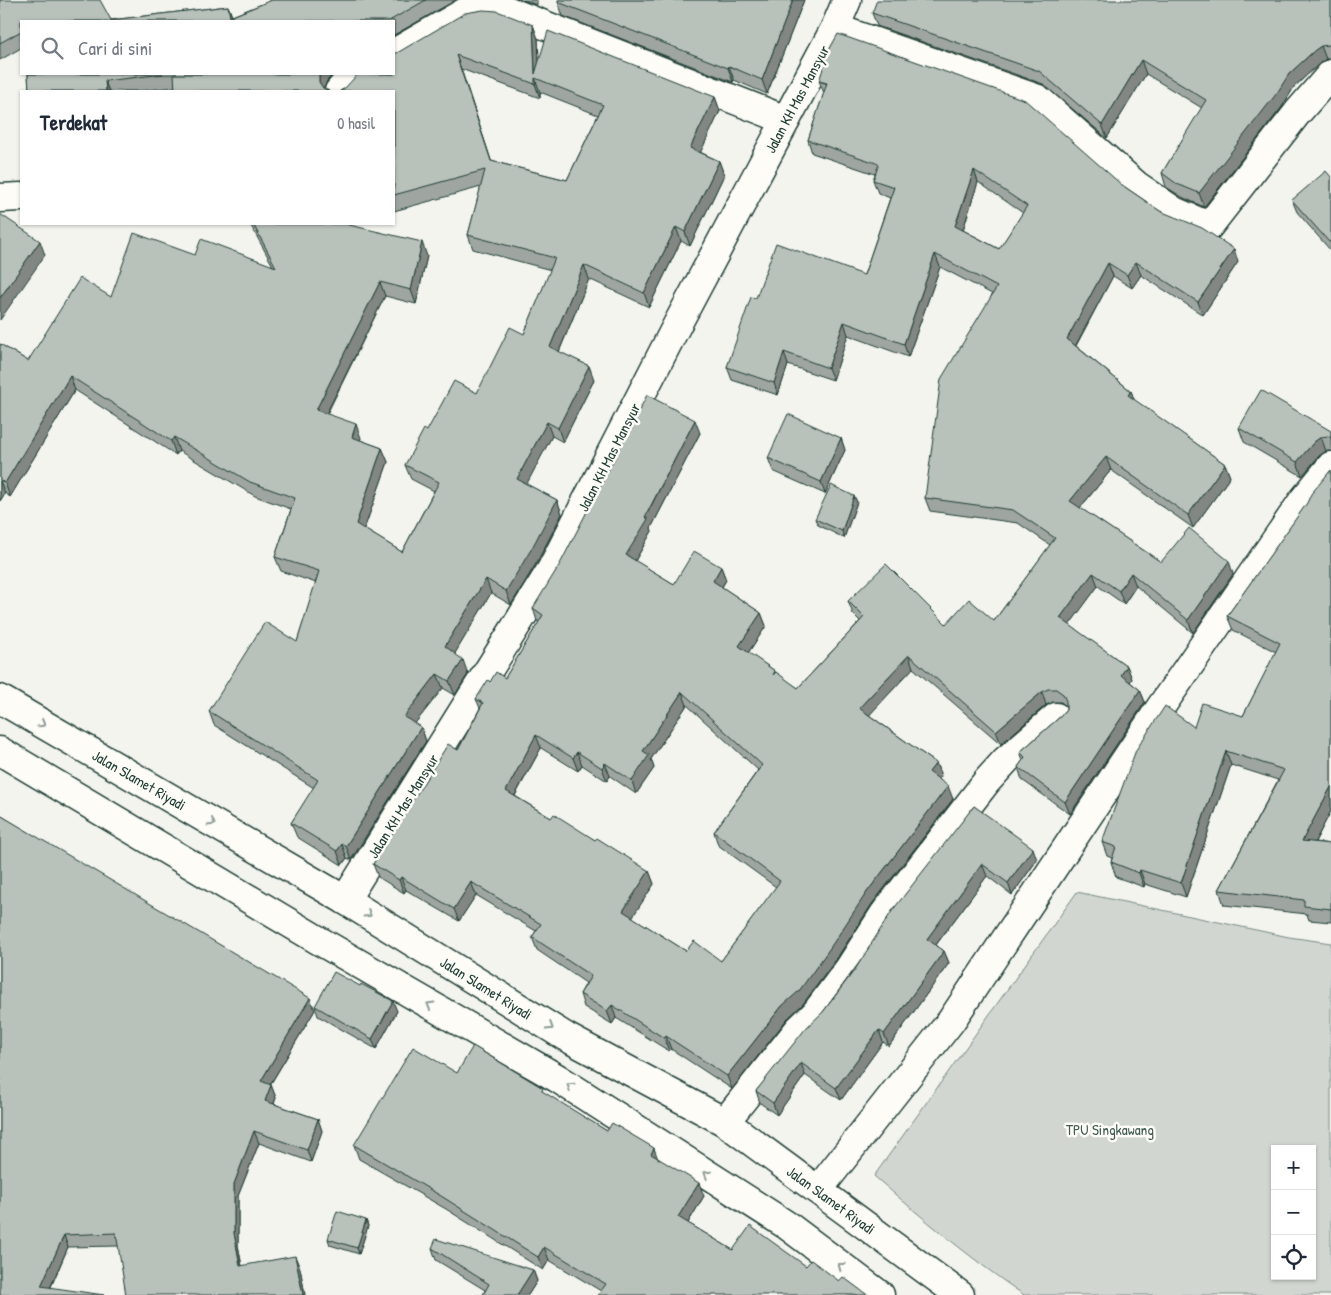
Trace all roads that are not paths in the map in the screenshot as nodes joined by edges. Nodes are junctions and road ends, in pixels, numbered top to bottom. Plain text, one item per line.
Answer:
1 (848, 0) edge
2 (835, 28) junction
3 (395, 52) edge
4 (1331, 74) edge
5 (355, 75) edge
6 (340, 90) edge
7 (786, 120) junction
8 (20, 197) edge
9 (0, 198) edge
10 (1331, 466) edge
11 (0, 699) edge
12 (1056, 717) dead end
13 (0, 750) edge
14 (344, 900) junction
15 (725, 1122) junction
16 (818, 1190) junction
17 (880, 1295) edge
18 (960, 1295) edge

1 - 2 street, Jalan KH Mas Mansyur
2 - 4 street
2 - 7 street, Jalan KH Mas Mansyur
3 - 7 street
5 - 6 street
7 - 14 street, Jalan KH Mas Mansyur
8 - 9 street
10 - 16 street
11 -> 14 street, Jalan Slamet Riyadi
12 - 15 street
17 -> 13 street
14 -> 15 street, Jalan Slamet Riyadi
15 - 16 street, Jalan Slamet Riyadi
16 - 18 street, Jalan Slamet Riyadi

